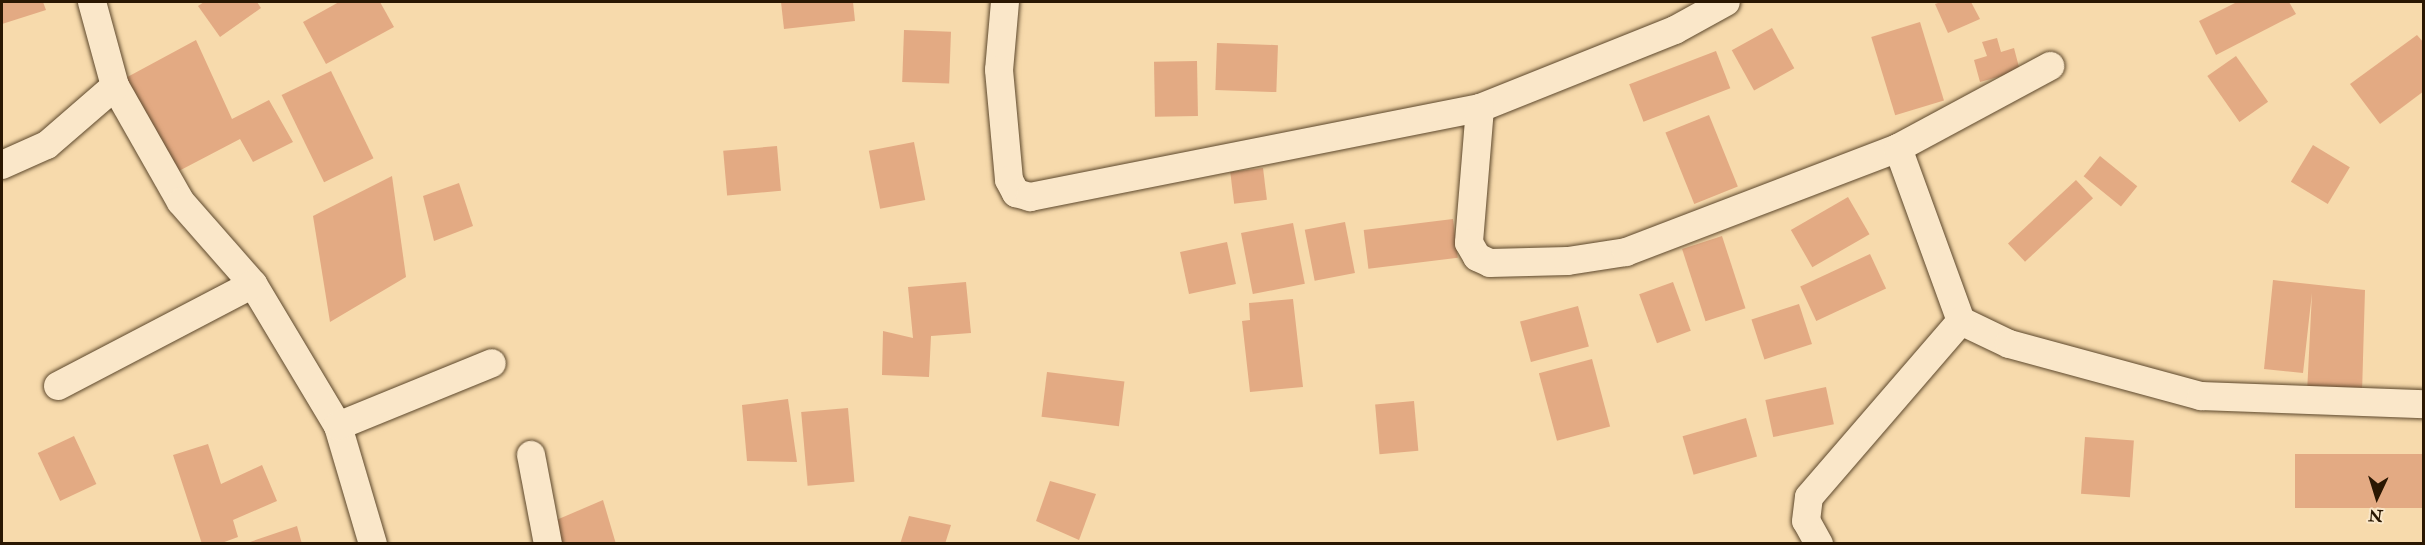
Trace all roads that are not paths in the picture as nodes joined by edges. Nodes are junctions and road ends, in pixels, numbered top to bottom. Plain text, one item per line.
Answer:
1 (92, 2) edge
2 (1005, 2) edge
3 (1726, 2) edge
4 (2050, 66) dead end
5 (115, 86) junction
6 (1480, 108) junction
7 (1898, 148) junction
8 (2, 165) edge
9 (253, 284) junction
10 (1961, 321) junction
11 (492, 363) dead end
12 (58, 386) dead end
13 (2424, 404) edge
14 (338, 426) junction
15 (531, 454) dead end
16 (373, 543) edge
17 (548, 543) edge
18 (1819, 543) edge

1 - 5 street
2 - 6 street
3 - 6 street
4 - 7 street
5 - 8 street
5 - 9 street
6 - 7 street
7 - 10 street
9 - 12 street
9 - 14 street
10 - 13 street
10 - 18 street
11 - 14 street
14 - 16 street
15 - 17 street

